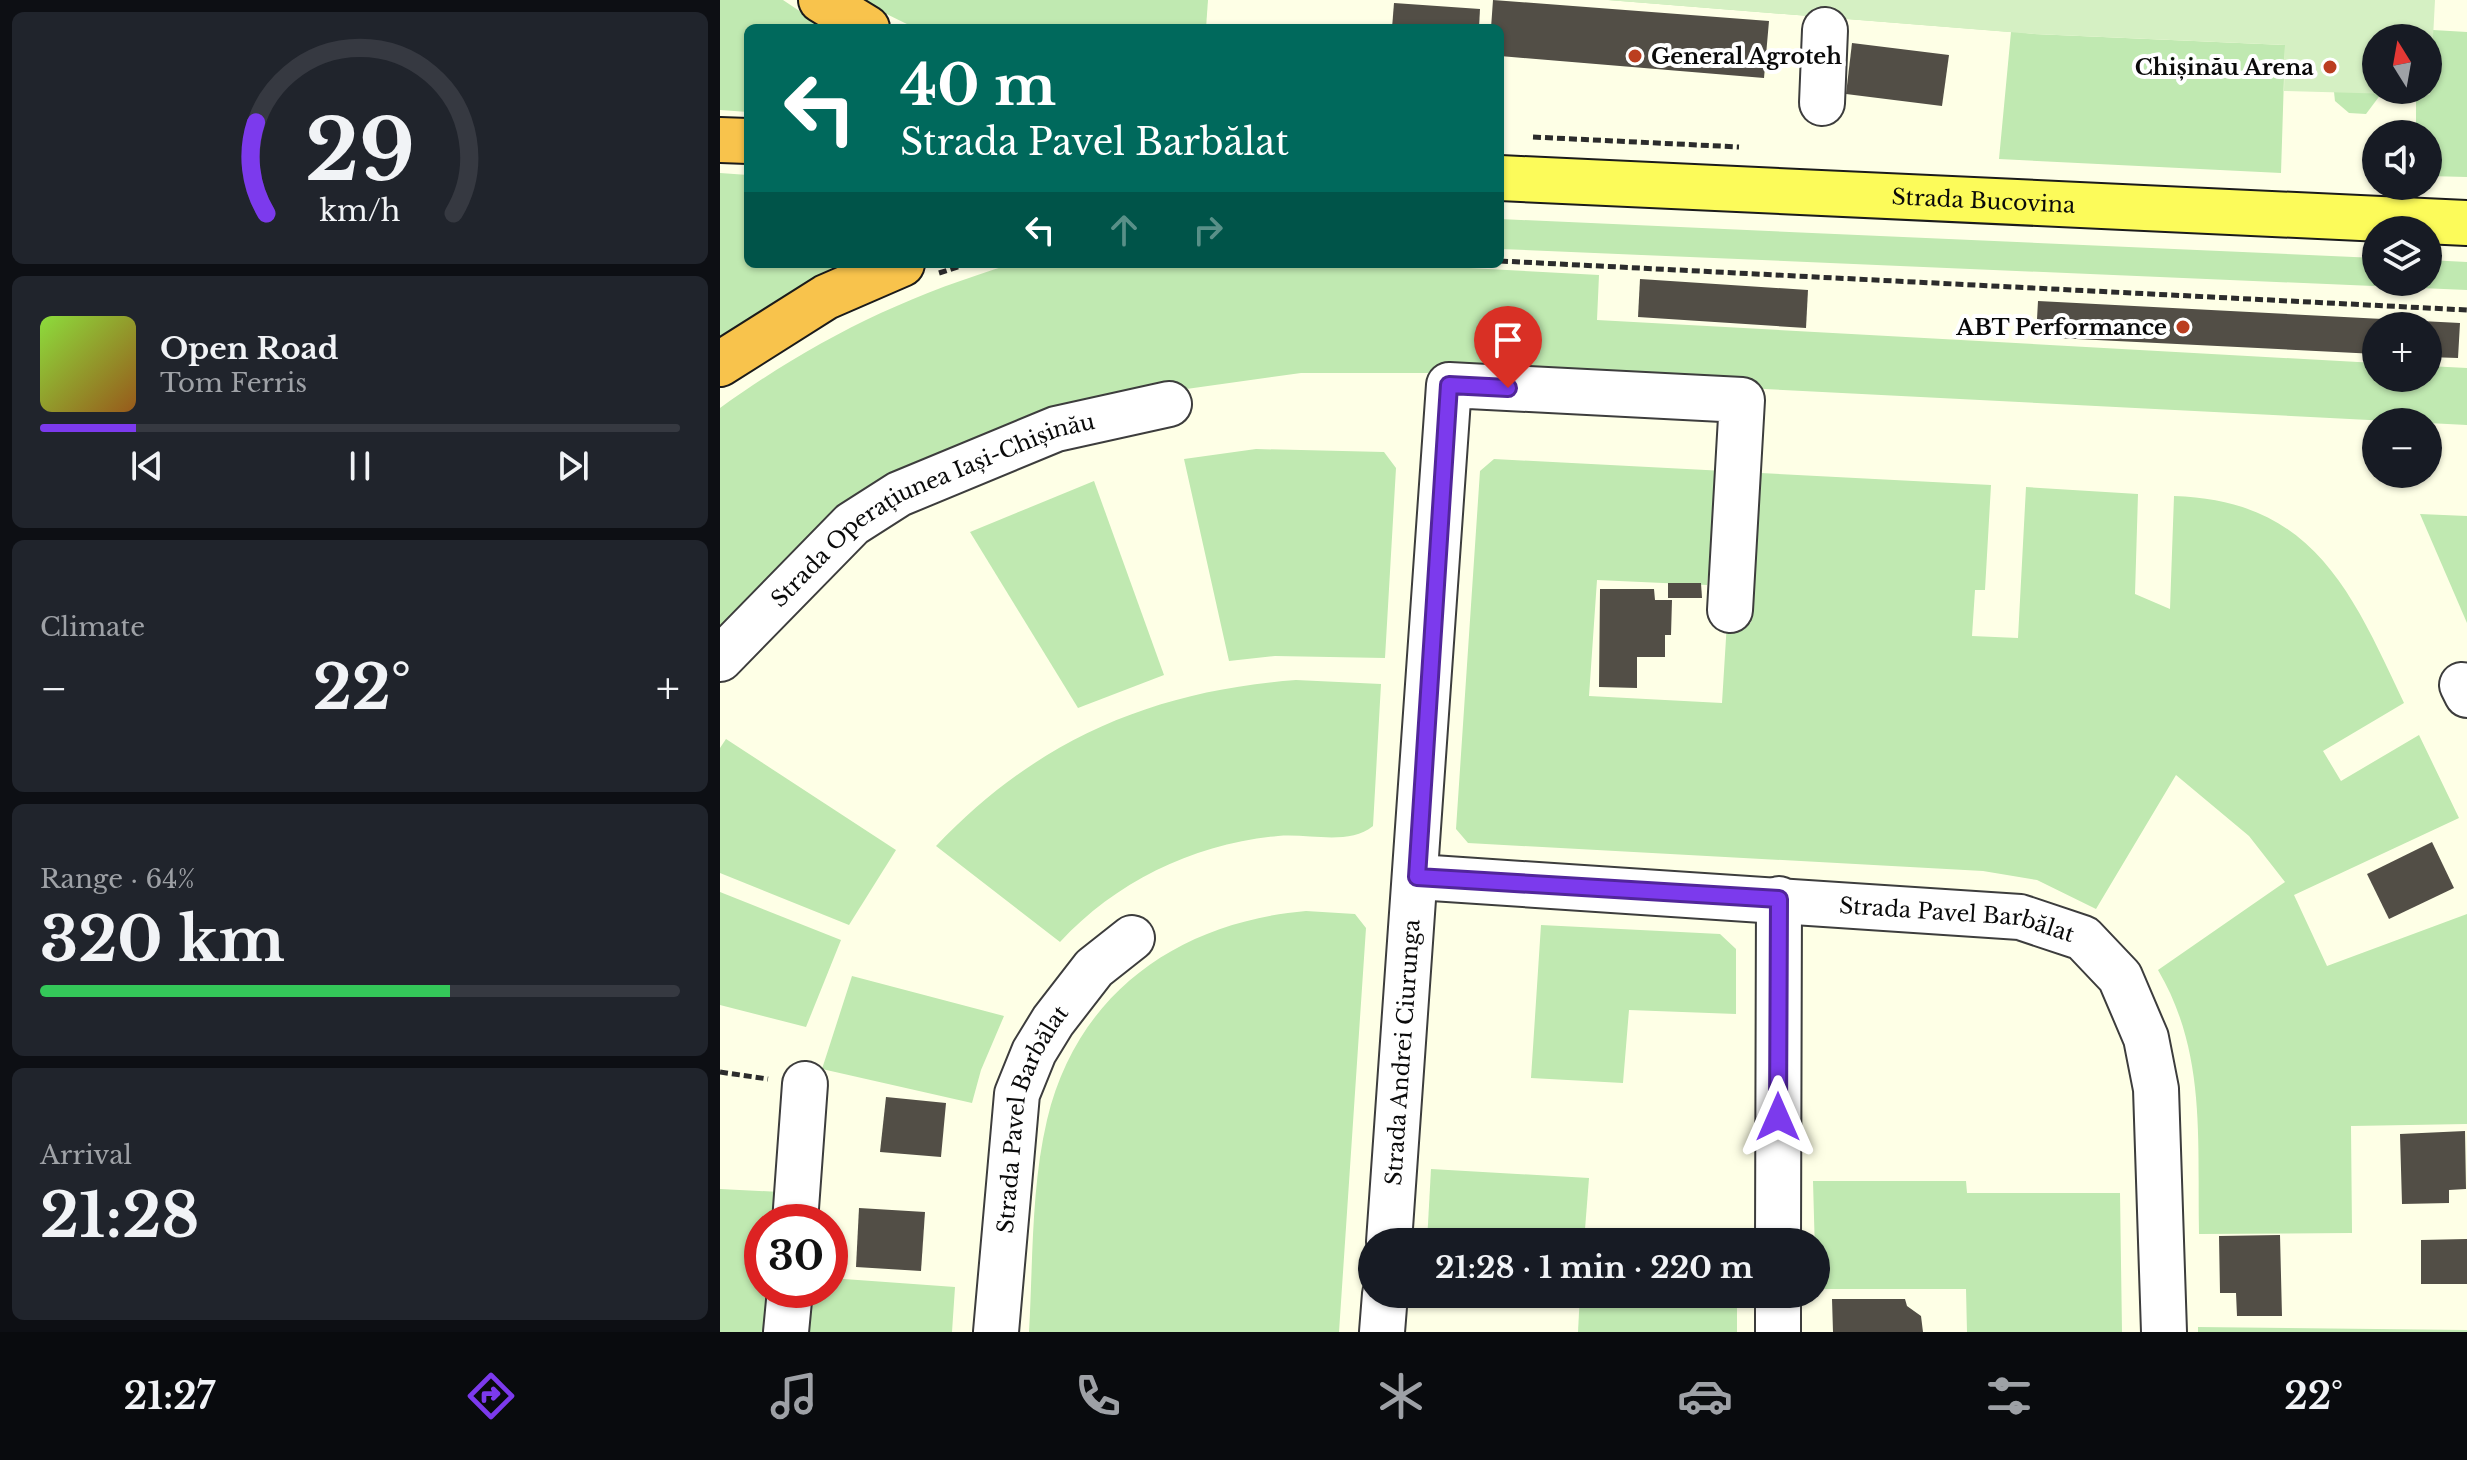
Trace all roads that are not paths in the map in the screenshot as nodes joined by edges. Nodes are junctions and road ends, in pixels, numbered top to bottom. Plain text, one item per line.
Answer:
1 (821, 0) edge
2 (860, 24) edge
3 (1825, 30) dead end
4 (1822, 103) dead end
5 (720, 140) edge
6 (744, 141) edge
7 (1504, 178) edge
8 (2467, 223) edge
9 (893, 268) edge
10 (720, 364) edge
11 (1169, 404) dead end
12 (1730, 610) dead end
13 (720, 659) edge
14 (1417, 877) junction
15 (1779, 899) junction
16 (1132, 938) dead end
17 (805, 1084) road end
18 (796, 1204) edge
19 (1390, 1228) edge
20 (1778, 1228) edge
21 (788, 1308) edge
22 (1384, 1308) edge
23 (1778, 1308) edge
24 (786, 1332) edge
25 (996, 1332) edge
26 (1382, 1332) edge
27 (1778, 1332) edge
28 (2164, 1332) edge

1 - 2 highway
3 - 4 street
5 - 6 highway
7 - 8 main road, Strada Bucovina
9 - 10 highway
11 - 13 street, Strada Operațiunea Iași-Chișinău
12 - 14 street, Strada Andrei Ciurunga
14 - 15 street, Strada Pavel Barbălat
14 - 19 street, Strada Andrei Ciurunga
15 - 20 street
15 - 28 street, Strada Pavel Barbălat
16 - 25 street, Strada Pavel Barbălat
17 - 18 street
21 - 24 street
22 - 26 street
23 - 27 street

